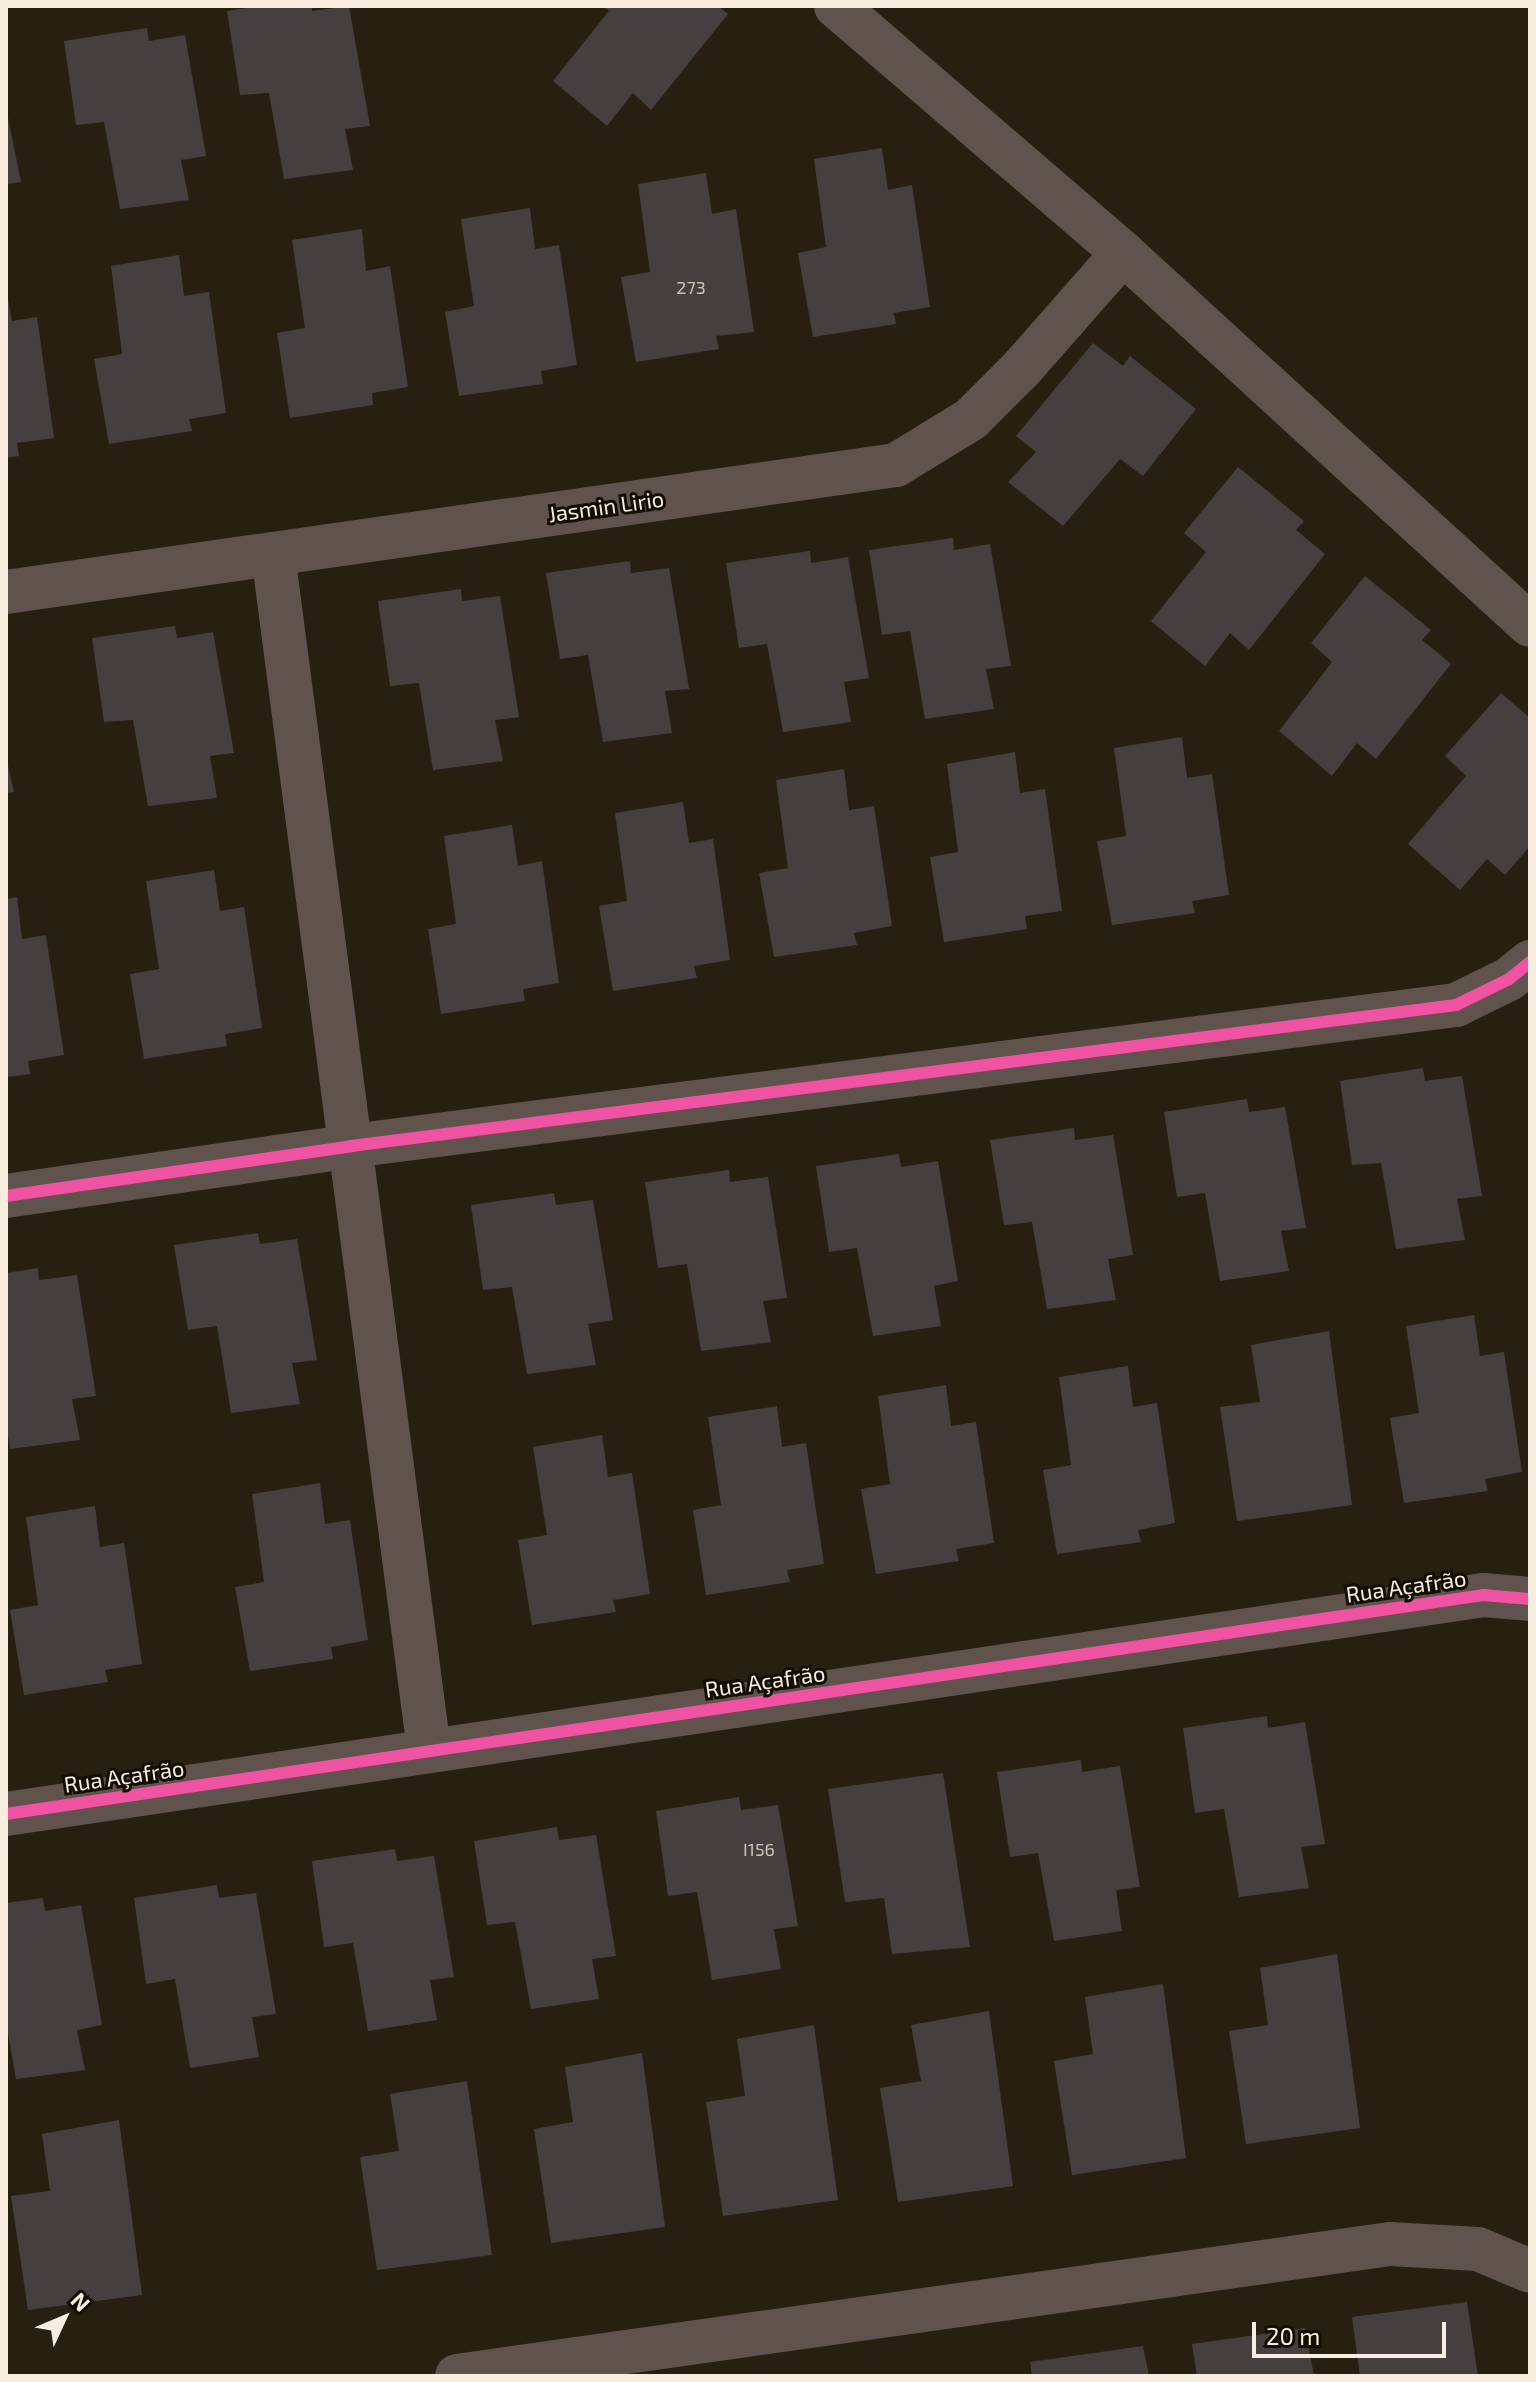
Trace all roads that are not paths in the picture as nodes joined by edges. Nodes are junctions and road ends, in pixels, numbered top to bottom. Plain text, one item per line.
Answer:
1 (836, 6) edge
2 (1123, 253) junction
3 (273, 554) junction
4 (6, 592) edge
5 (1530, 625) edge
6 (1530, 962) edge
7 (351, 1146) junction
8 (6, 1196) edge
9 (1530, 1599) edge
10 (429, 1751) junction
11 (6, 1814) edge
12 (1530, 2271) edge
13 (457, 2376) edge

1 - 2 street
2 - 3 street, Jasmin Lirio
2 - 5 street
3 - 4 street, Jasmin Lirio
3 - 7 street
6 - 7 street
7 - 8 street
7 - 10 street
9 - 10 street, Rua Açafrão
10 - 11 street, Rua Açafrão
12 - 13 street

